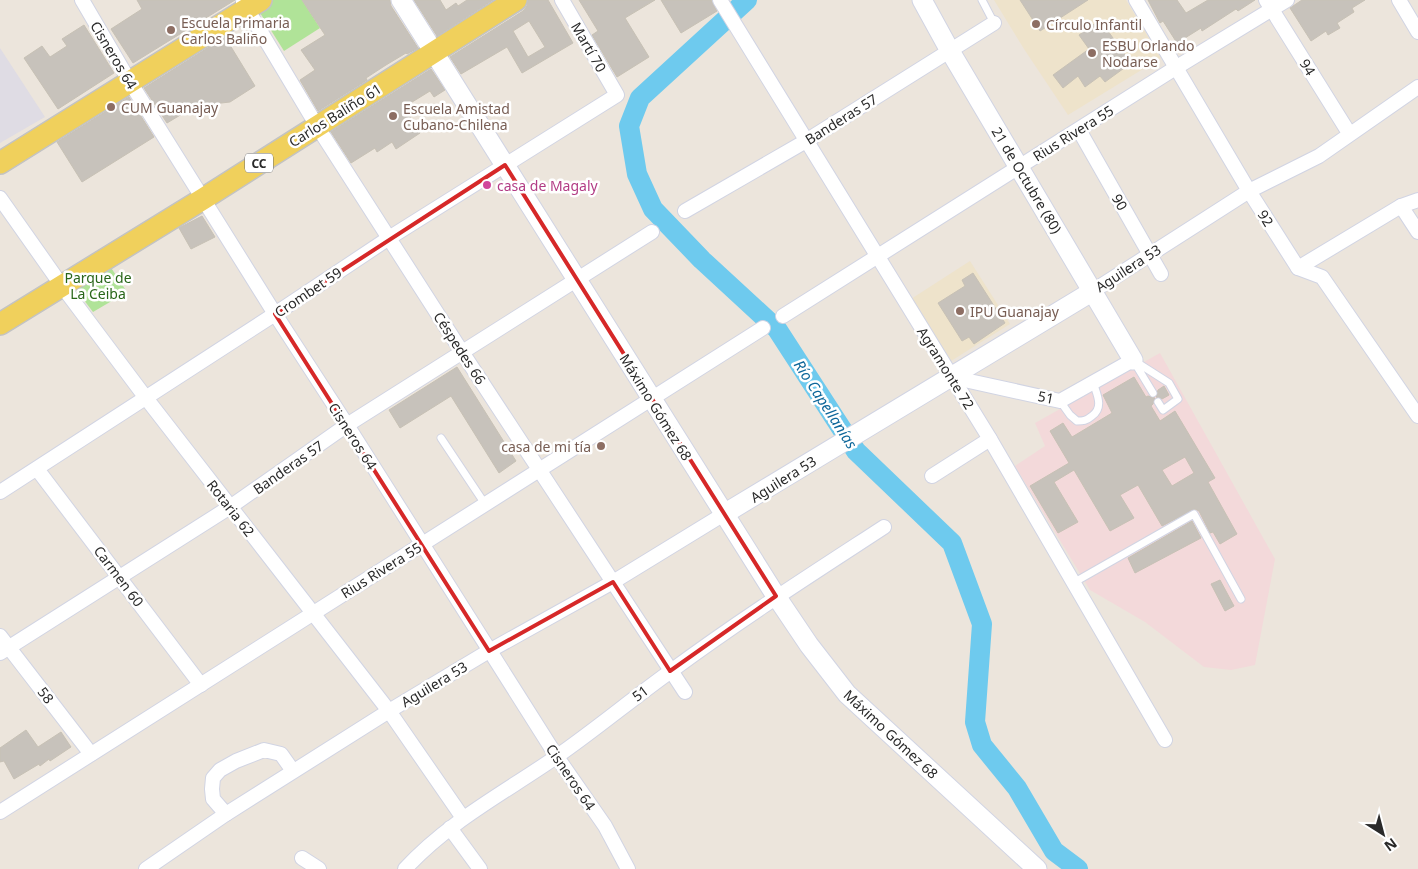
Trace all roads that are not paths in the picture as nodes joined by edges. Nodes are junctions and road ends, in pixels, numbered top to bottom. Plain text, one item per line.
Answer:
1 (82, 0) edge
2 (401, 0) edge
3 (516, 0) edge
4 (562, 0) edge
5 (922, 0) edge
6 (982, 0) edge
7 (1136, 0) edge
8 (1288, 0) edge
9 (1399, 0) edge
10 (250, 3) edge
11 (722, 3) edge
12 (1269, 5) edge
13 (994, 23) joint
14 (1418, 32) edge
15 (950, 51) junction
16 (434, 52) junction
17 (1176, 67) junction
18 (130, 82) junction
19 (1418, 87) edge
20 (617, 95) joint
21 (317, 126) junction
22 (1079, 130) junction
23 (1349, 133) junction
24 (806, 141) junction
25 (0, 163) edge
26 (505, 165) junction
27 (1019, 167) junction
28 (1249, 191) junction
29 (0, 198) edge
30 (204, 199) junction
31 (1418, 200) edge
32 (1401, 206) junction
33 (685, 211) dead end
34 (652, 232) dead end
35 (1418, 232) edge
36 (389, 238) junction
37 (1150, 254) junction
38 (877, 256) junction
39 (1298, 268) junction
40 (1161, 274) dead end
41 (576, 279) junction
42 (62, 286) junction
43 (1093, 291) junction
44 (274, 314) junction
45 (783, 316) dead end
46 (0, 324) edge
47 (763, 328) dead end
48 (462, 352) junction
49 (1133, 360) junction
50 (951, 377) junction
51 (1093, 382) junction
52 (1153, 393) dead end
53 (146, 398) junction
54 (652, 399) junction
55 (1060, 401) junction
56 (1158, 402) dead end
57 (1418, 416) edge
58 (347, 425) junction
59 (441, 438) dead end
60 (990, 439) junction
61 (36, 468) junction
62 (540, 470) junction
63 (932, 476) dead end
64 (0, 492) edge
65 (485, 504) junction
66 (230, 508) junction
67 (724, 514) junction
68 (884, 527) dead end
69 (422, 544) junction
70 (120, 577) junction
71 (613, 582) junction
72 (1073, 583) junction
73 (776, 596) junction
74 (1241, 599) dead end
75 (313, 613) junction
76 (0, 636) edge
77 (5, 650) edge
78 (489, 651) junction
79 (670, 671) junction
80 (200, 685) junction
81 (685, 692) dead end
82 (389, 711) junction
83 (1166, 740) dead end
84 (91, 754) junction
85 (557, 757) junction
86 (293, 771) junction
87 (0, 812) edge
88 (226, 814) junction
89 (463, 818) junction
90 (450, 828) junction
91 (302, 858) dead end
92 (146, 869) edge
93 (320, 869) edge
94 (405, 869) edge
95 (480, 869) edge
96 (628, 869) edge
97 (1038, 869) edge

1 - 18 street, Cisneros 64
2 - 16 street, Máximo Gómez 68
3 - 16 main road, Carlos Baliño 61 / CC
4 - 20 street, Martí 70
5 - 15 street, 21 de Octubre (80)
6 - 13 lane
7 - 17 street, 92
8 - 12 street, Rius Rivera 55
9 - 14 street
10 - 18 main road
10 - 21 street, Céspedes 66
11 - 24 street, Agramonte 72
12 - 17 street, Rius Rivera 55
12 - 23 street, 94
13 - 15 street, Banderas 57
15 - 24 street, Banderas 57
15 - 27 street, 21 de Octubre (80)
16 - 21 main road, Carlos Baliño 61 / CC
16 - 26 street, Máximo Gómez 68
17 - 22 street, Rius Rivera 55
17 - 28 street, 92
18 - 25 main road
18 - 30 street, Cisneros 64
19 - 23 street, Aguilera 53
20 - 26 street, Crombet 59
21 - 30 main road, Carlos Baliño 61 / CC
21 - 36 street, Céspedes 66
22 - 27 street, Rius Rivera 55
22 - 37 street, 90
23 - 28 street, Aguilera 53
24 - 33 street, Banderas 57
24 - 38 street, Agramonte 72
26 - 36 street, Crombet 59
26 - 41 street, Máximo Gómez 68
27 - 38 street, Rius Rivera 55
27 - 43 street, 21 de Octubre (80)
28 - 37 street, Aguilera 53
28 - 39 street, 92
29 - 42 street, Rotaria 62
30 - 42 main road, Carlos Baliño 61 / CC
30 - 44 street, Cisneros 64
31 - 32 street
32 - 35 street
32 - 39 street
34 - 41 street, Banderas 57
36 - 44 street, Crombet 59
36 - 48 street, Céspedes 66
37 - 40 street, 90
37 - 43 street, Aguilera 53
38 - 45 street, Rius Rivera 55
38 - 50 street, Agramonte 72
39 - 57 street
41 - 48 street, Banderas 57
41 - 54 street, Máximo Gómez 68
42 - 46 main road, Carlos Baliño 61 / CC
42 - 53 street, Rotaria 62
43 - 49 street, 21 de Octubre (80)
43 - 50 street, Aguilera 53
44 - 53 street, Crombet 59
44 - 58 street, Cisneros 64
47 - 54 street, Rius Rivera 55
48 - 58 street, Banderas 57
48 - 62 street, Céspedes 66
49 - 51 street, 51
49 - 52 lane
49 - 56 lane
50 - 55 street, 51
50 - 60 street, Agramonte 72
50 - 67 street, Aguilera 53
51 - 55 street, 51
51 - 55 lane
53 - 61 street, Crombet 59
53 - 66 street, Rotaria 62
54 - 62 street, Rius Rivera 55
54 - 67 street, Máximo Gómez 68
58 - 66 street, Banderas 57
58 - 69 street, Cisneros 64
59 - 65 lane
60 - 63 street
60 - 72 street, Agramonte 72
61 - 64 street, Crombet 59
61 - 70 street, Carmen 60
62 - 65 street, Rius Rivera 55
62 - 71 street, Céspedes 66
65 - 69 street, Rius Rivera 55
66 - 70 street, Banderas 57
66 - 75 street, Rotaria 62
67 - 71 street, Aguilera 53
67 - 73 street, Máximo Gómez 68
68 - 73 street, 51
69 - 75 street, Rius Rivera 55
69 - 78 street, Cisneros 64
70 - 77 street, Banderas 57
70 - 80 street, Carmen 60
71 - 78 street, Aguilera 53
71 - 79 street, Céspedes 66
72 - 74 lane
72 - 83 street, Agramonte 72
73 - 79 street, 51
73 - 97 street, Máximo Gómez 68
75 - 80 street, Rius Rivera 55
75 - 82 street, Rotaria 62
76 - 77 street, 58
77 - 84 street, 58
78 - 82 street, Aguilera 53
78 - 85 street, Cisneros 64
79 - 81 street, Céspedes 66
79 - 85 street, 51
80 - 84 street, Rius Rivera 55
82 - 86 street, Aguilera 53
82 - 89 street, Rotaria 62
84 - 87 street, Rius Rivera 55
85 - 89 street, 51
85 - 96 street, Cisneros 64
86 - 88 street, Aguilera 53
86 - 88 street
88 - 92 street, Aguilera 53
89 - 90 street, 51
90 - 94 street, 51
90 - 95 street
91 - 93 street

